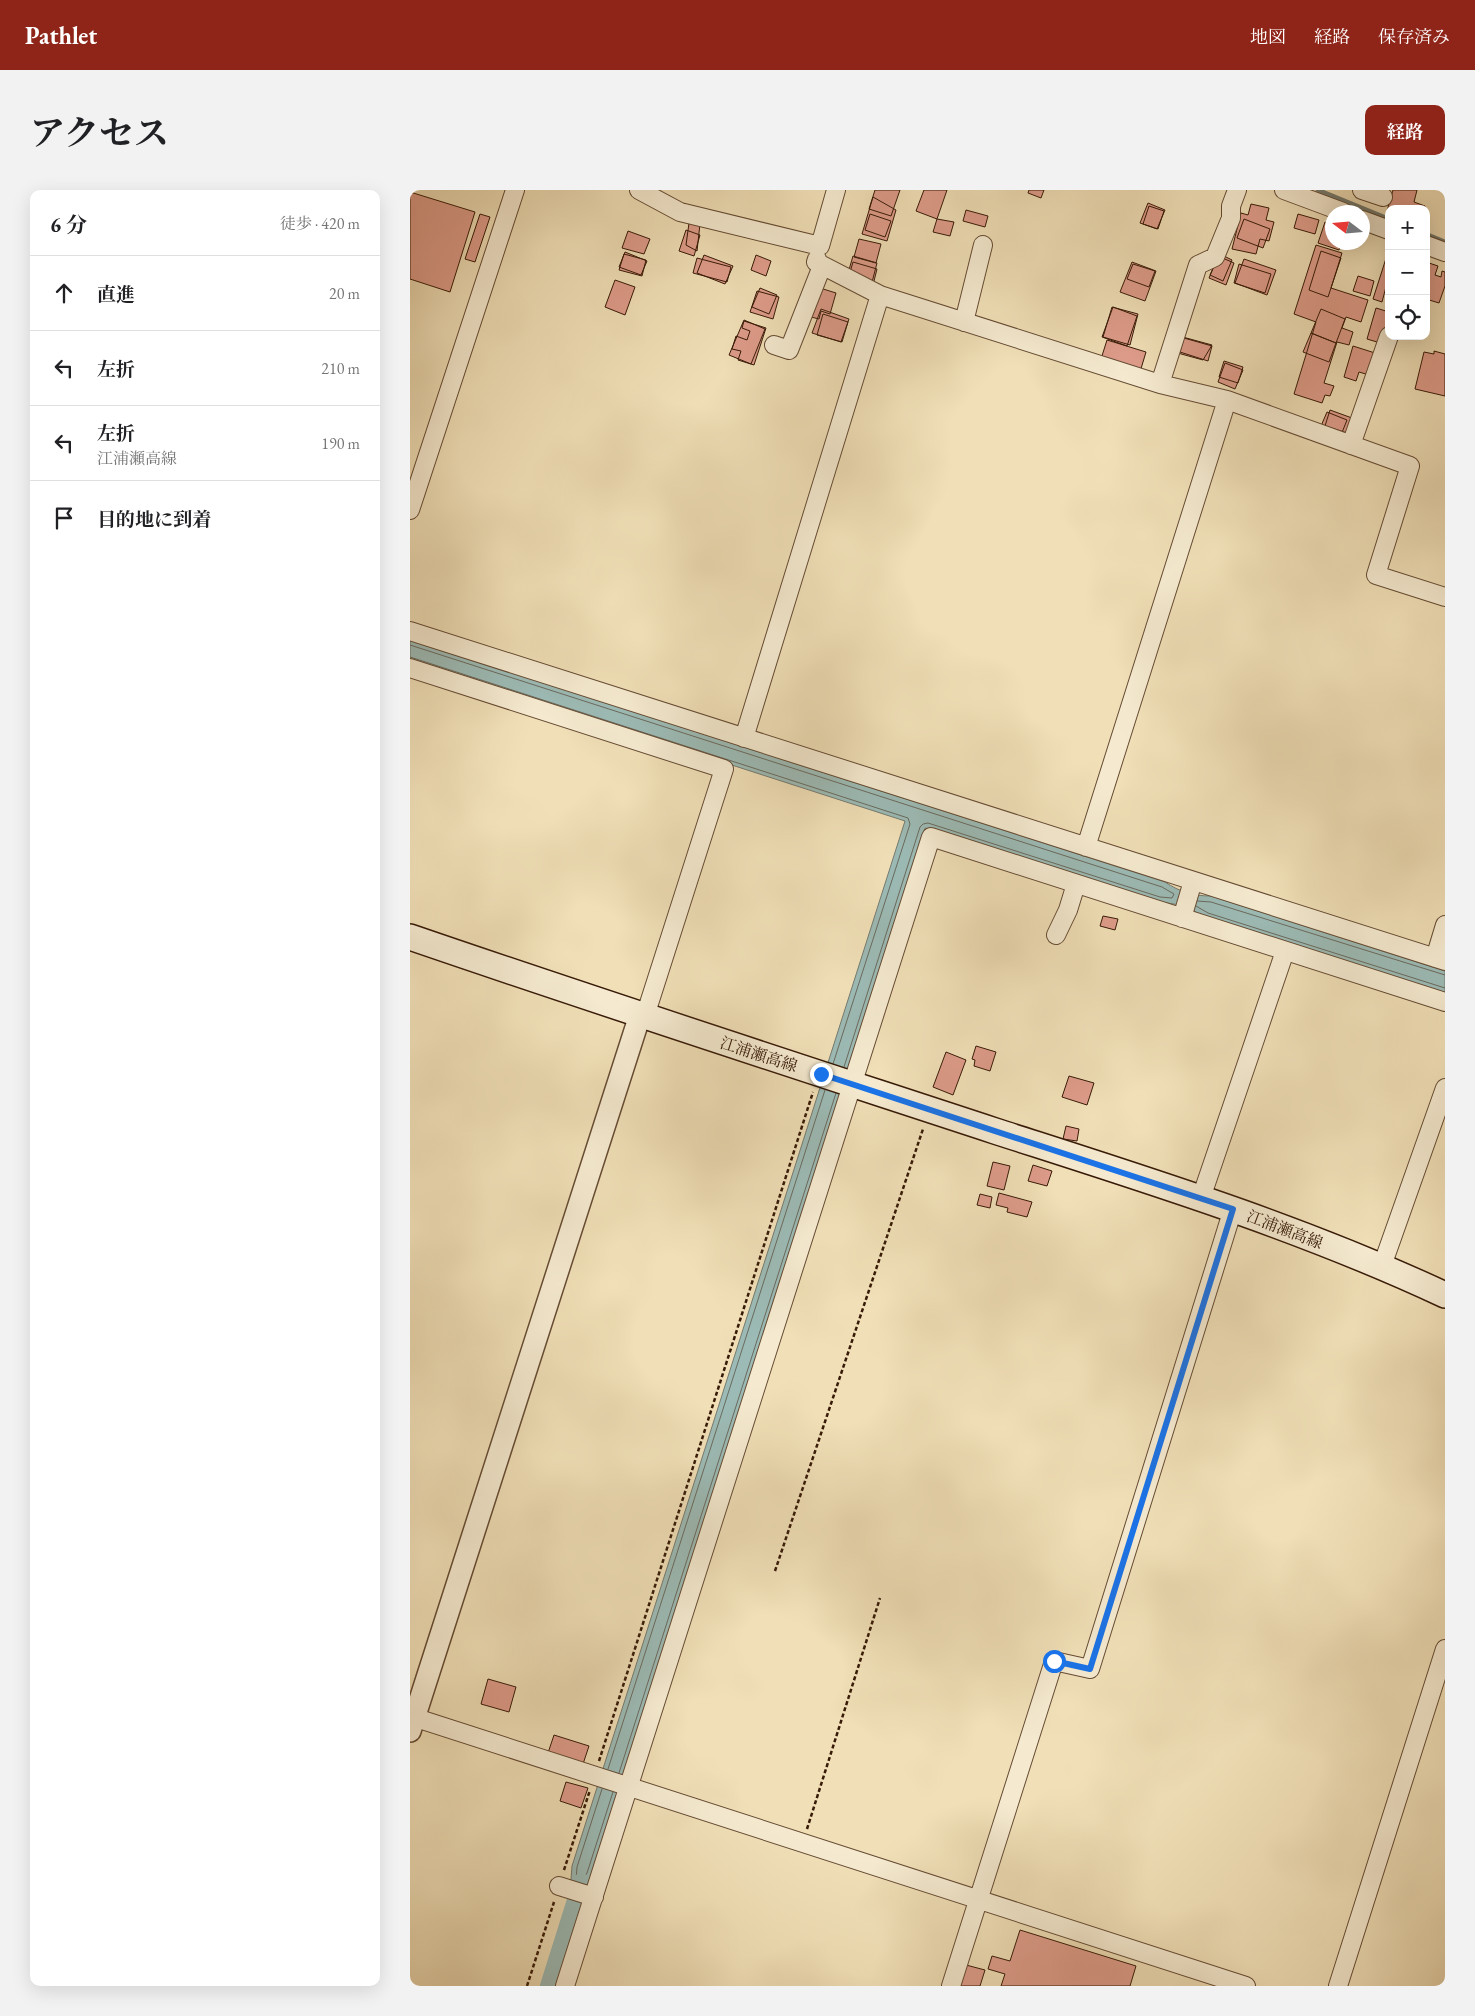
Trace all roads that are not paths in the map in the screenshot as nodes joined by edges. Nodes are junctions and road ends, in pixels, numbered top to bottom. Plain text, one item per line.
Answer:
1 (515, 190) edge
2 (639, 190) edge
3 (836, 190) edge
4 (1237, 190) edge
5 (1284, 190) edge
6 (1362, 190) edge
7 (1383, 198) dead end
8 (1325, 205) edge
9 (1370, 223) edge
10 (1385, 229) edge
11 (983, 245) dead end
12 (820, 246) junction
13 (1430, 246) edge
14 (1445, 252) edge
15 (822, 266) junction
16 (880, 295) junction
17 (964, 322) junction
18 (1388, 340) edge
19 (774, 345) dead end
20 (1160, 384) junction
21 (1227, 400) junction
22 (1351, 445) junction
23 (410, 510) edge
24 (1445, 597) edge
25 (410, 630) edge
26 (410, 668) edge
27 (744, 738) junction
28 (1086, 847) junction
29 (1076, 884) junction
30 (1187, 900) junction
31 (1445, 925) edge
32 (1056, 935) dead end
33 (410, 937) edge
34 (1285, 951) junction
35 (1440, 959) edge
36 (1445, 1002) edge
37 (642, 1016) junction
38 (849, 1083) junction
39 (1445, 1088) edge
40 (1201, 1198) junction
41 (1233, 1209) junction
42 (1382, 1266) junction
43 (1445, 1295) edge
44 (1445, 1652) edge
45 (412, 1721) edge
46 (626, 1785) junction
47 (978, 1899) junction
48 (566, 1986) edge
49 (951, 1986) edge
50 (1246, 1986) edge
51 (1338, 1986) edge

1 - 23 street
2 - 12 street
3 - 12 street
4 - 20 street
5 - 8 street
6 - 7 street
9 - 10 street
11 - 17 street
12 - 15 street
13 - 14 street
15 - 16 street
15 - 19 street
16 - 17 street
16 - 27 street
17 - 20 street
18 - 22 street
20 - 21 street
21 - 22 street
21 - 28 street
22 - 24 street
25 - 27 street
26 - 37 street
27 - 28 street
28 - 30 street
29 - 30 street
29 - 32 street
29 - 38 street
30 - 34 street
30 - 35 street
31 - 35 street
33 - 37 main road, 江浦瀬高線
34 - 36 street
34 - 40 street
37 - 38 main road, 江浦瀬高線
37 - 45 street
38 - 40 main road, 江浦瀬高線
38 - 46 street
39 - 42 street
40 - 41 main road, 江浦瀬高線
41 - 42 main road, 江浦瀬高線
41 - 47 street
42 - 43 main road, 江浦瀬高線
44 - 51 street
45 - 46 street
46 - 47 street
46 - 48 street
47 - 49 street
47 - 50 street

